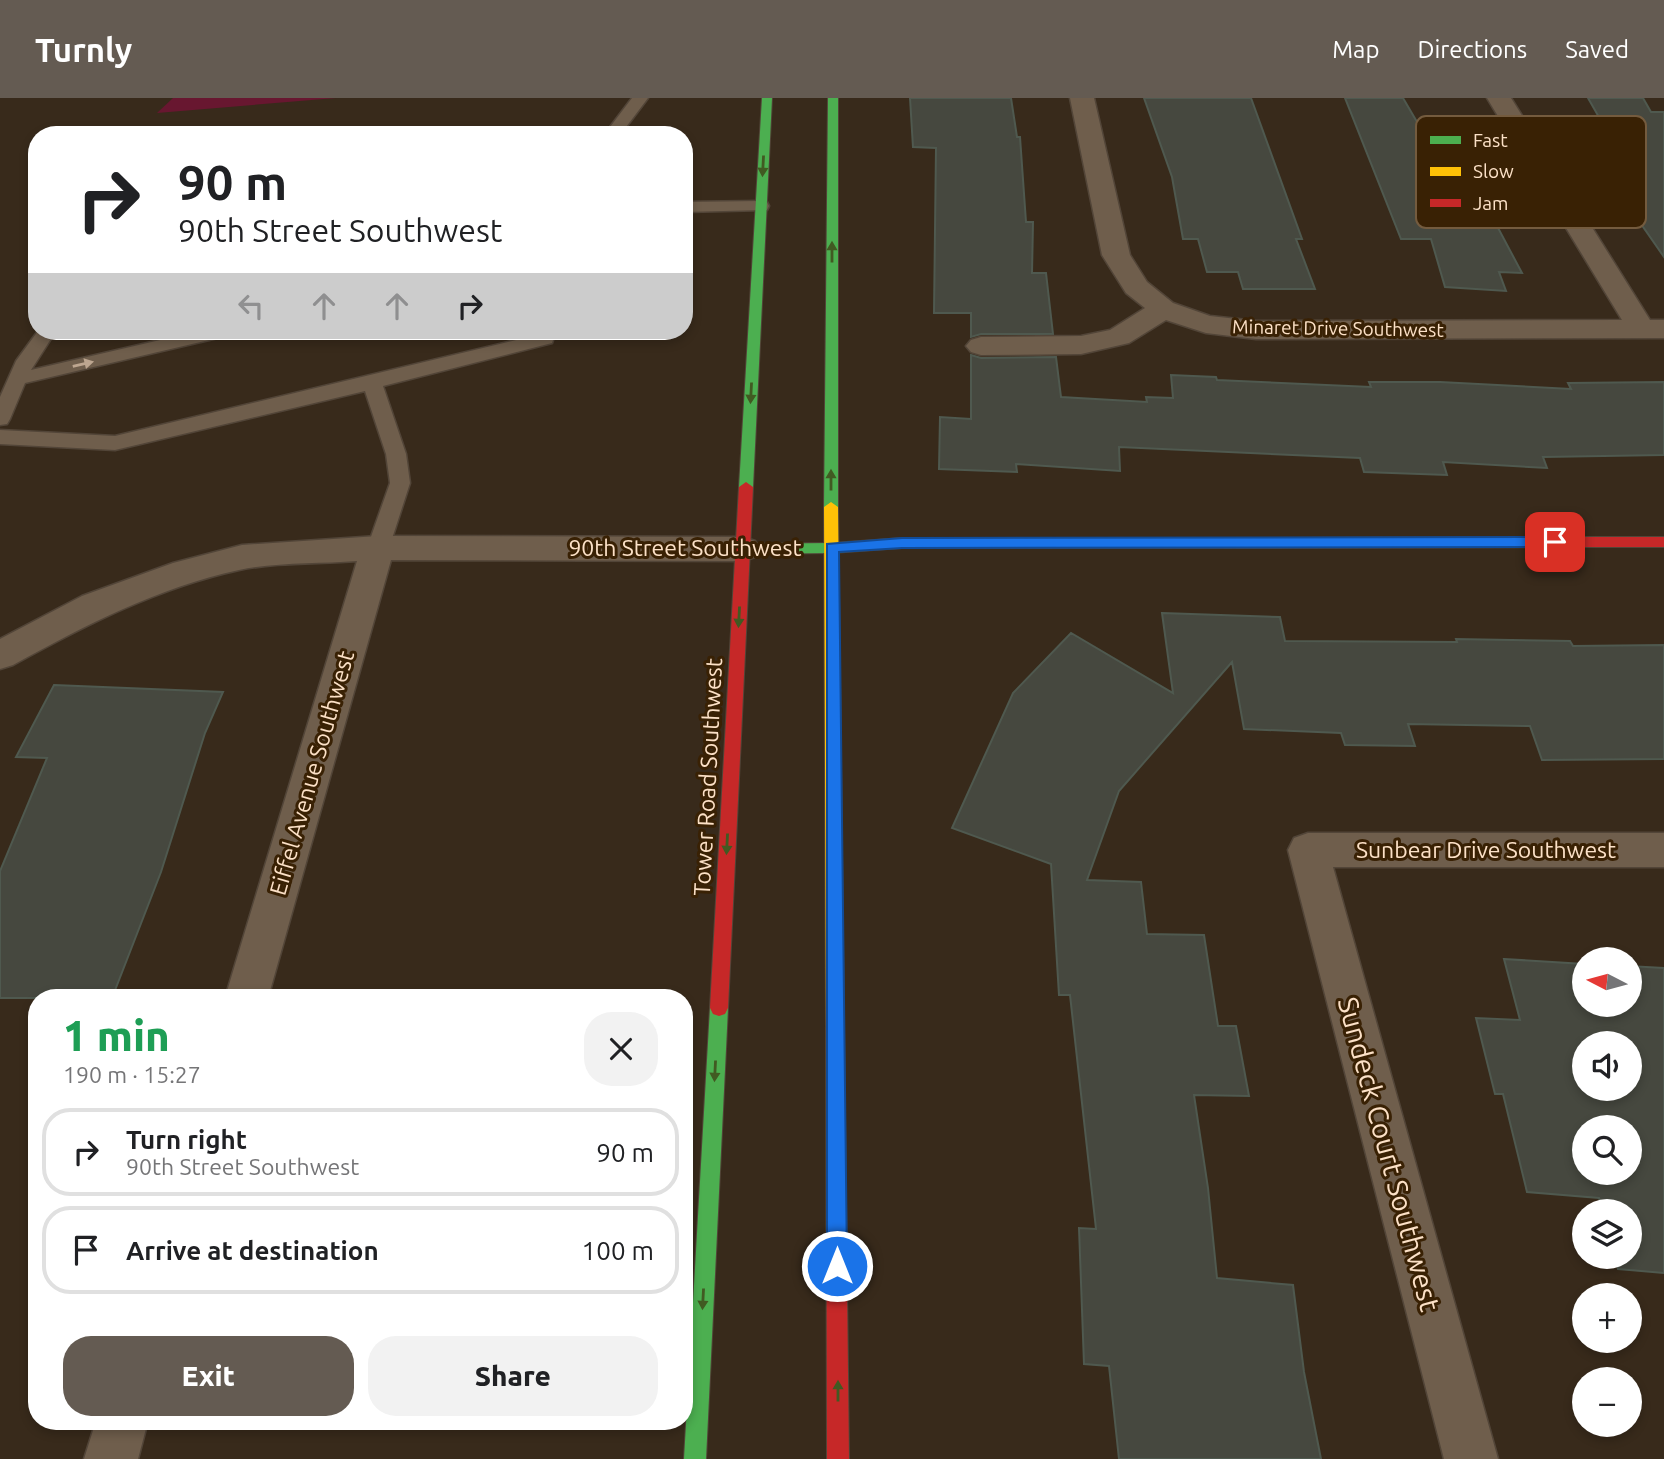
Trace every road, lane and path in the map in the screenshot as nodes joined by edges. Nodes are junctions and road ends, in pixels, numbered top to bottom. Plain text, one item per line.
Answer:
1 (640, 98) edge
2 (766, 98) edge
3 (833, 98) edge
4 (1082, 98) edge
5 (1499, 98) edge
6 (1511, 116) edge
7 (619, 126) edge
8 (761, 206) junction
9 (693, 207) edge
10 (1586, 228) edge
11 (1163, 309) junction
12 (1653, 329) edge
13 (40, 340) edge
14 (184, 340) edge
15 (545, 340) edge
16 (981, 346) dead end
17 (17, 379) junction
18 (372, 383) junction
19 (0, 419) edge
20 (0, 438) edge
21 (1664, 542) edge
22 (378, 548) junction
23 (832, 548) junction
24 (743, 549) junction
25 (0, 654) edge
26 (1308, 850) joint
27 (1664, 850) edge
28 (249, 989) edge
29 (119, 1430) edge
30 (111, 1459) edge
31 (695, 1459) edge
32 (838, 1459) edge
33 (1471, 1459) edge

1 - 7 lane
2 -> 8 street, Tower Road Southwest
23 -> 3 street
4 - 11 street
5 - 6 street
8 - 9 lane
8 -> 24 street, Tower Road Southwest
10 - 12 street
11 - 12 street, Minaret Drive Southwest
11 - 16 street
13 - 17 lane
17 -> 14 lane
15 - 18 lane
17 - 19 lane
18 - 20 lane
18 - 22 lane
21 - 23 street, 90th Street Southwest
22 - 24 street, 90th Street Southwest
22 - 25 street, 90th Street Southwest
22 - 28 street, Eiffel Avenue Southwest
23 - 24 street, 90th Street Southwest
32 -> 23 street
24 -> 31 street, Tower Road Southwest
26 - 27 street, Sunbear Drive Southwest
26 - 33 street, Sundeck Court Southwest
29 - 30 street

